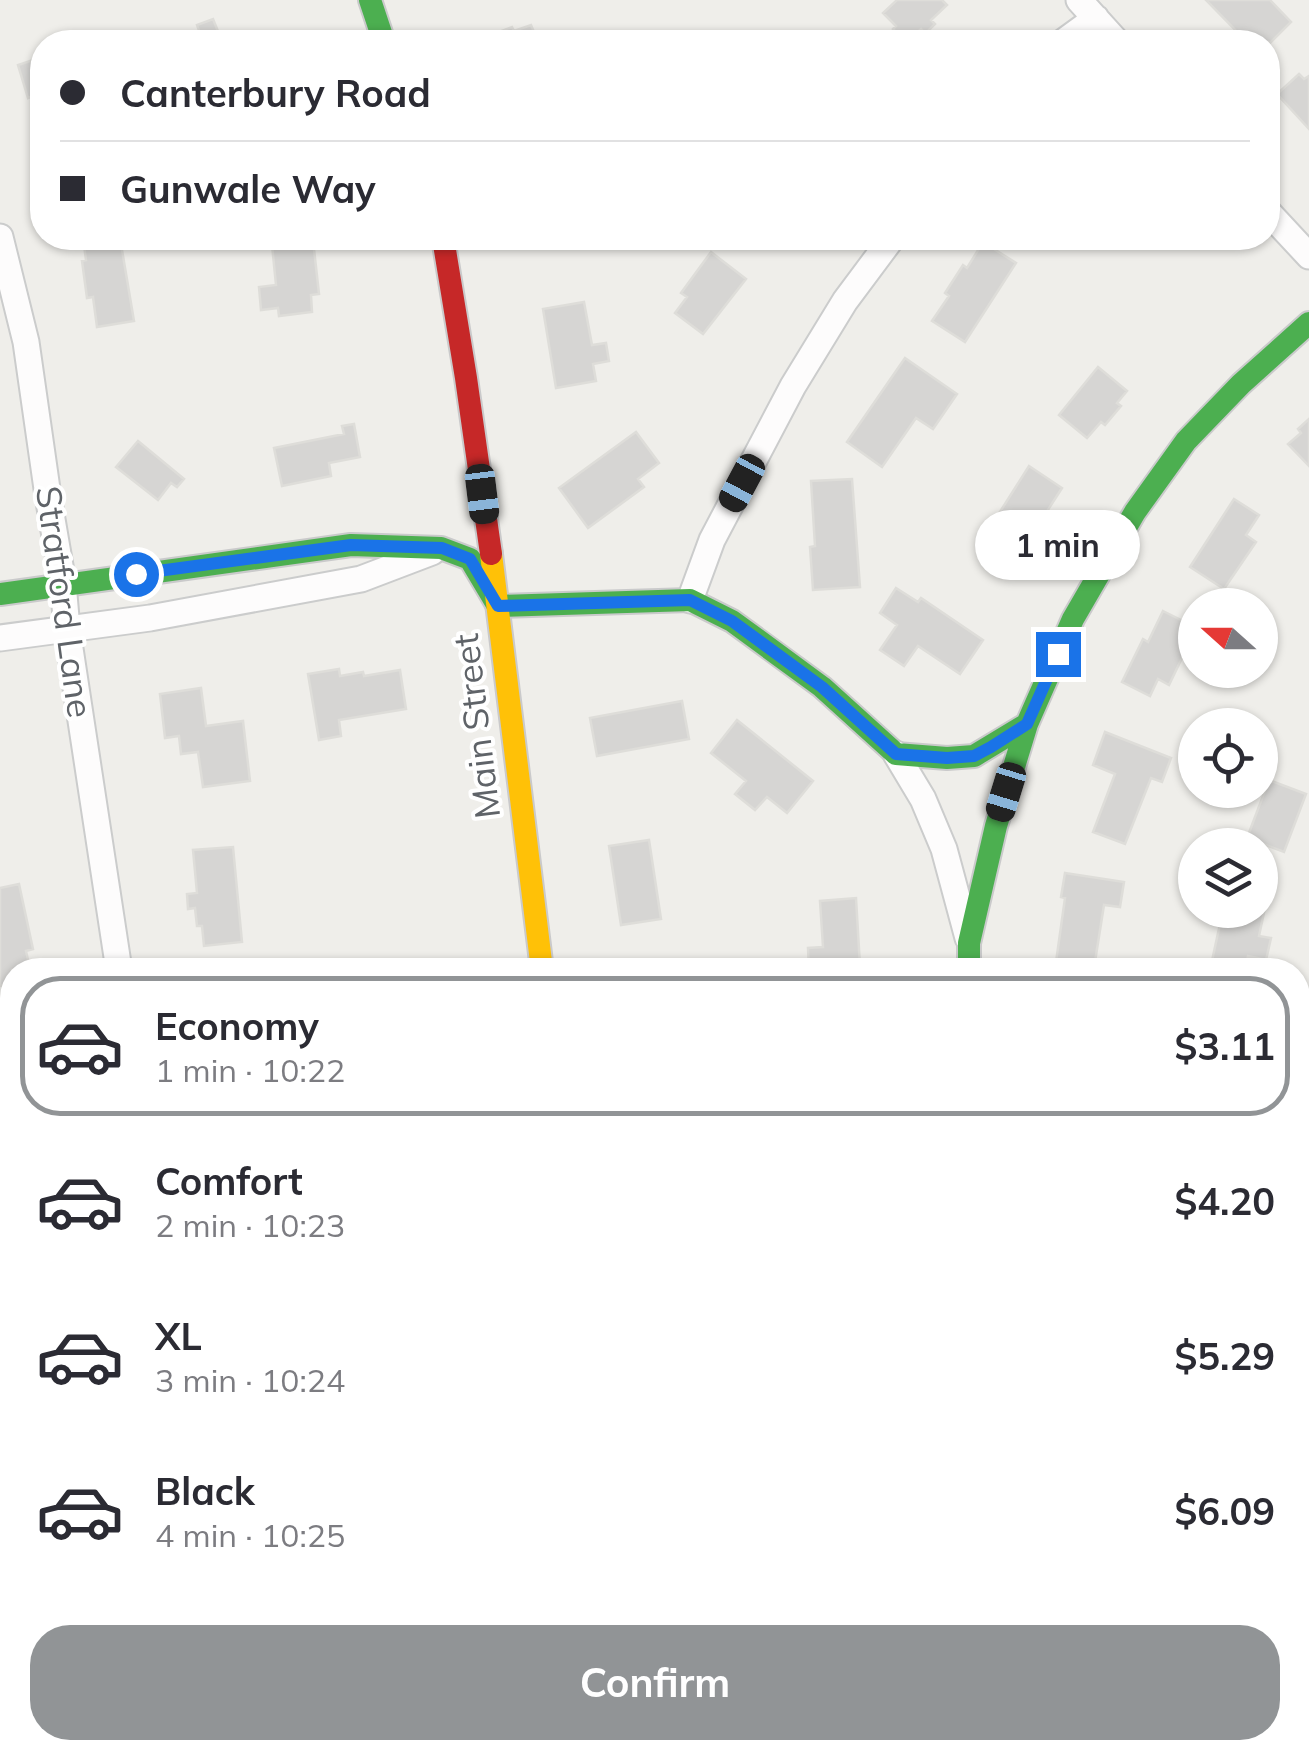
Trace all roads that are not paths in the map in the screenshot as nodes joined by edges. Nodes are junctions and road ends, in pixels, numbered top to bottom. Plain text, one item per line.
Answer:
1 (370, 0) edge
2 (1087, 9) edge
3 (380, 30) edge
4 (1072, 30) edge
5 (1106, 30) edge
6 (1280, 225) edge
7 (0, 236) edge
8 (444, 250) edge
9 (883, 250) edge
10 (1309, 256) edge
11 (1309, 324) edge
12 (442, 548) junction
13 (64, 583) junction
14 (0, 594) edge
15 (690, 600) junction
16 (498, 606) junction
17 (67, 628) junction
18 (0, 638) edge
19 (1027, 724) junction
20 (896, 754) junction
21 (969, 943) junction
22 (117, 958) edge
23 (541, 958) edge
24 (970, 958) edge

1 - 3 street
2 - 4 street
2 - 5 street
6 - 10 street
7 - 13 street, Stratford Lane
8 - 16 street, Main Street
9 - 15 street
11 - 19 street
12 - 13 street
12 - 16 street
12 - 17 street
13 - 14 street
13 - 17 street, Stratford Lane
15 - 16 street
15 - 20 street
16 - 23 street, Main Street
17 - 18 street
17 - 22 street, Stratford Lane
19 - 20 street
19 - 21 street
20 - 21 street
21 - 24 street

